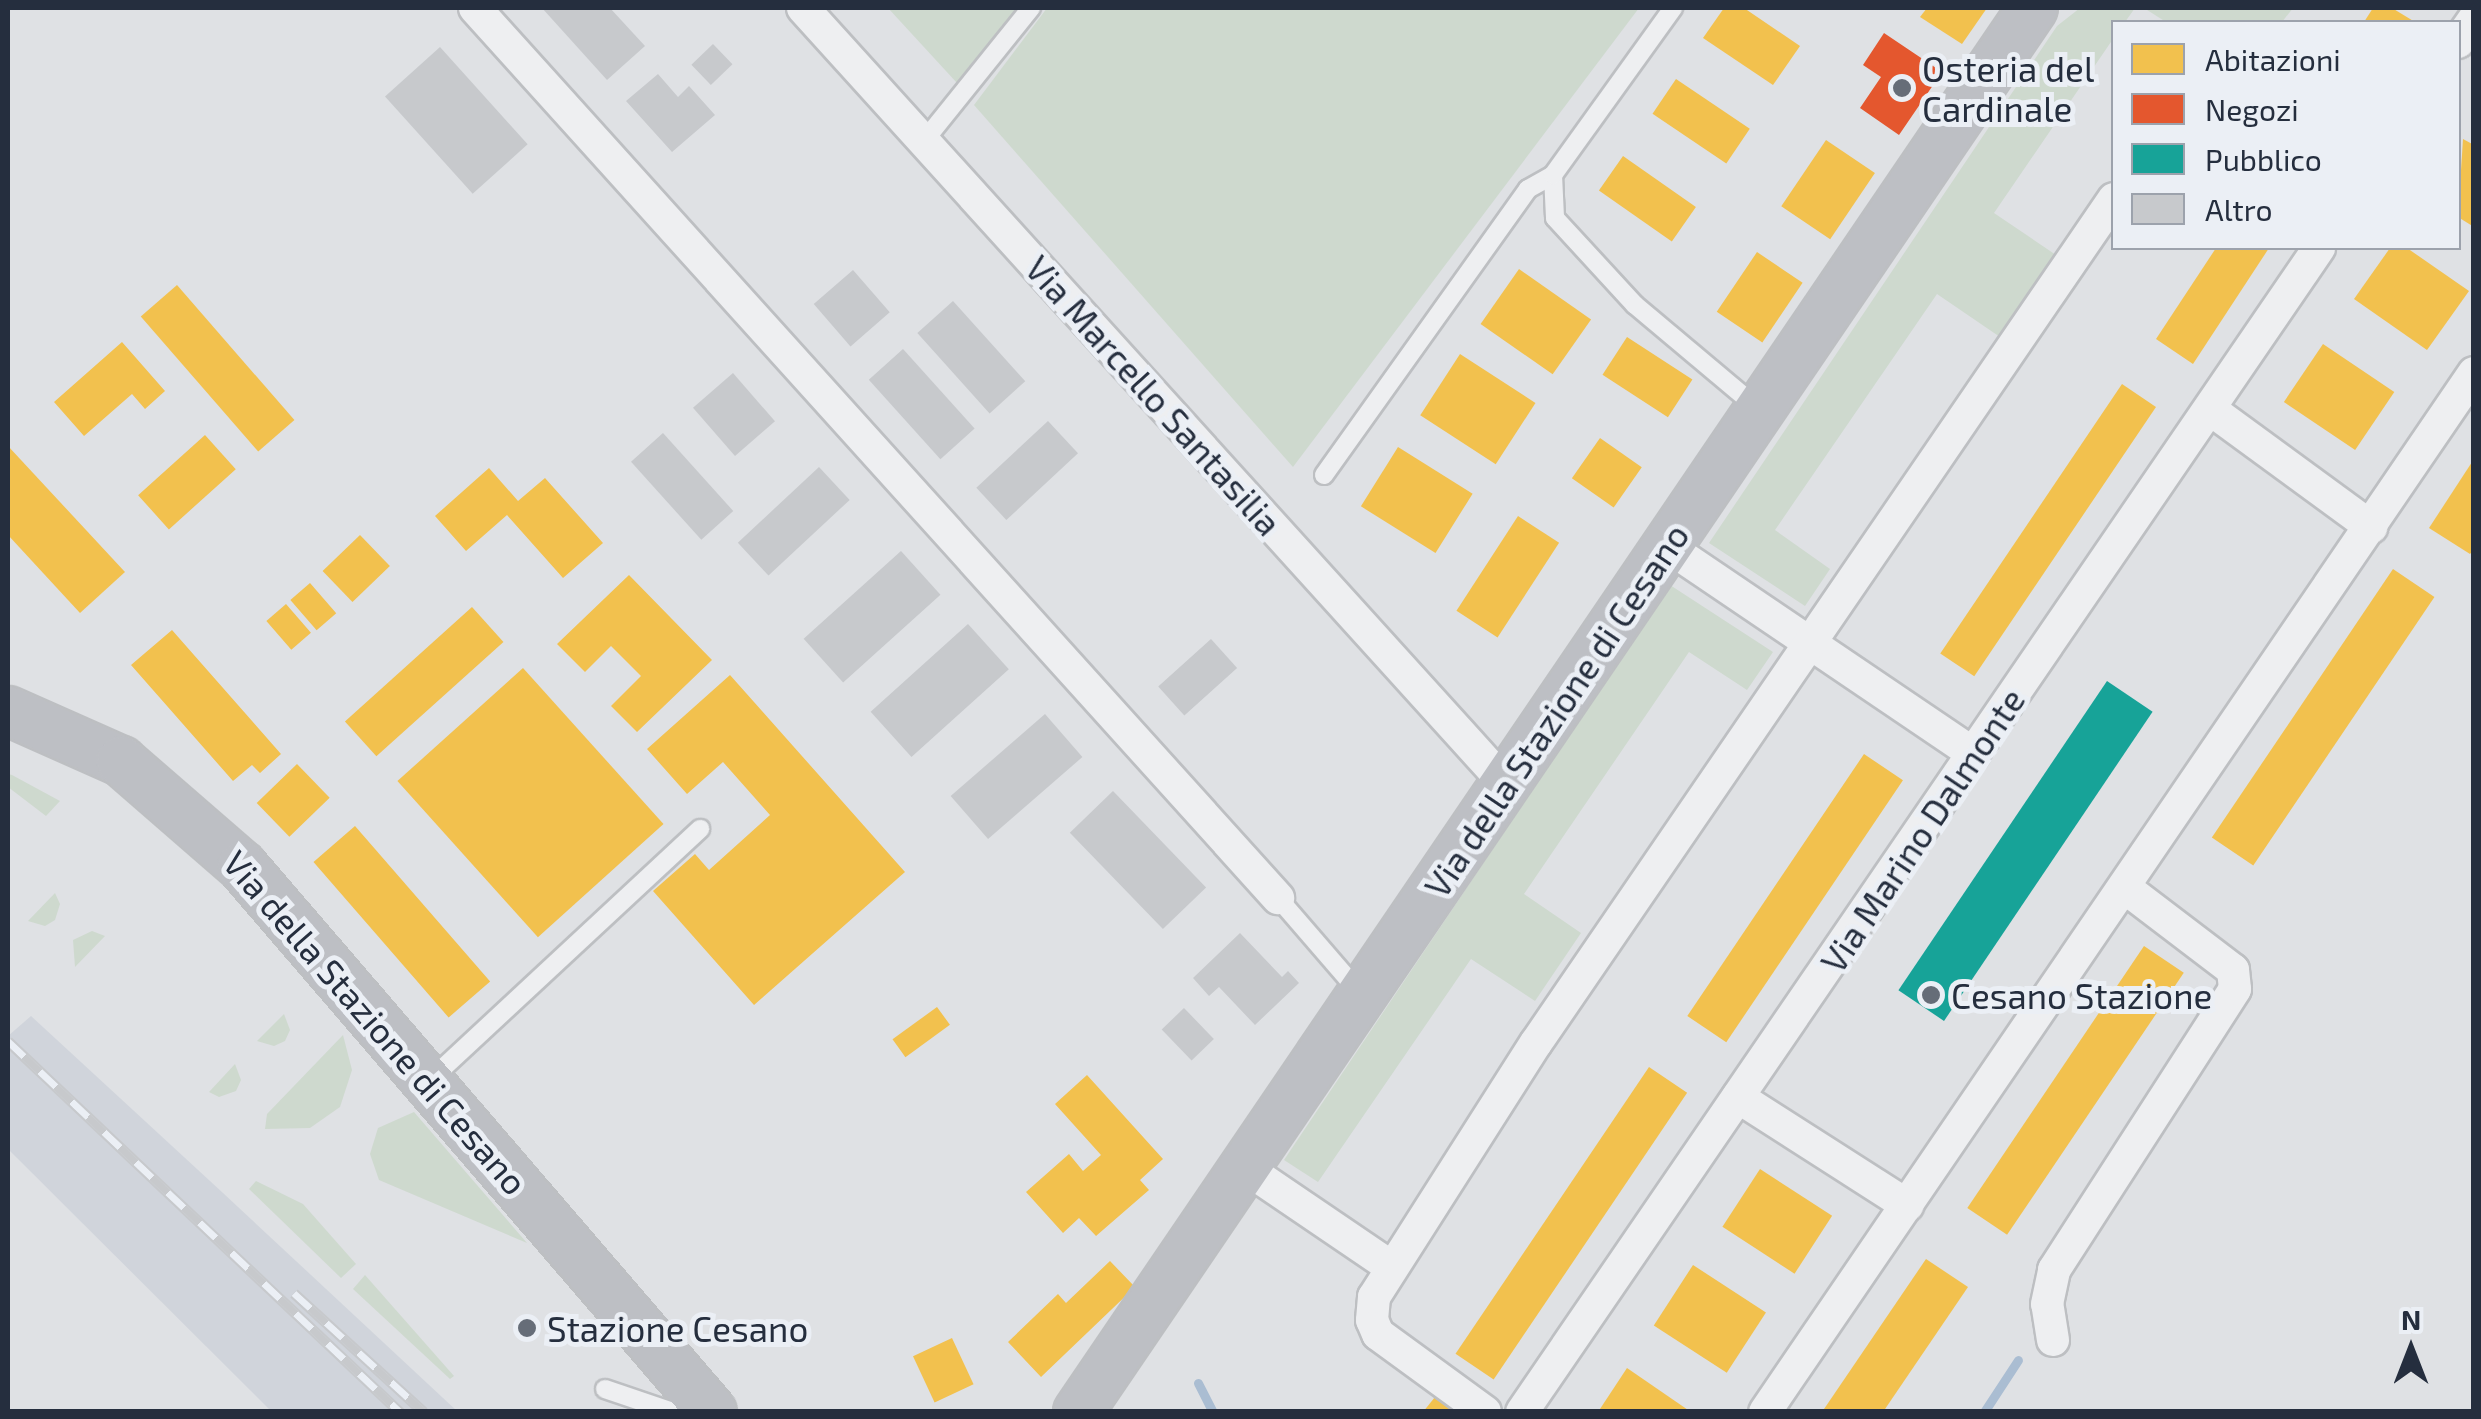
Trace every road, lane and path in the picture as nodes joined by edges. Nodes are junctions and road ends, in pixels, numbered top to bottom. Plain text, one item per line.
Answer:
1 (475, 8) edge
2 (803, 8) edge
3 (1031, 8) edge
4 (1673, 8) edge
5 (2034, 8) edge
6 (924, 141) junction
7 (1553, 176) junction
8 (2111, 203) edge
9 (2319, 250) edge
10 (2474, 372) edge
11 (1760, 410) junction
12 (2210, 410) junction
13 (1324, 475) dead end
14 (2370, 527) junction
15 (1668, 548) junction
16 (1812, 645) junction
17 (8, 711) edge
18 (1974, 754) junction
19 (1506, 783) junction
20 (700, 829) dead end
21 (2124, 887) junction
22 (1278, 898) joint
23 (1361, 994) junction
24 (430, 1080) junction
25 (1738, 1096) junction
26 (1244, 1167) junction
27 (1907, 1205) junction
28 (1390, 1267) junction
29 (2052, 1340) dead end
30 (605, 1389) dead end
31 (703, 1406) edge
32 (1078, 1412) edge
33 (1484, 1412) edge
34 (1522, 1412) edge
35 (1765, 1412) edge

1 - 22 street
2 - 6 street, Via Marcello Santasilia
3 - 6 lane
4 - 7 lane
5 - 11 street, Via della Stazione di Cesano
6 - 19 street, Via Marcello Santasilia
7 - 11 lane
7 - 13 lane
8 - 16 street
9 - 12 street, Via Marino Dalmonte
10 - 14 street
11 - 15 street, Via della Stazione di Cesano
12 - 14 street
12 - 18 street, Via Marino Dalmonte
14 - 21 street
15 - 16 street
15 - 19 street, Via della Stazione di Cesano
16 - 18 street
16 - 28 street
17 - 24 street, Via della Stazione di Cesano
18 - 25 street, Via Marino Dalmonte
19 - 23 street, Via della Stazione di Cesano
20 - 24 lane
21 - 27 street
21 - 29 street
22 - 23 lane
23 - 26 street, Via della Stazione di Cesano
24 - 31 street, Via della Stazione di Cesano
25 - 27 street
25 - 34 street, Via Marino Dalmonte
26 - 28 street
26 - 32 street, Via della Stazione di Cesano
27 - 35 street
28 - 33 street
30 - 31 lane

